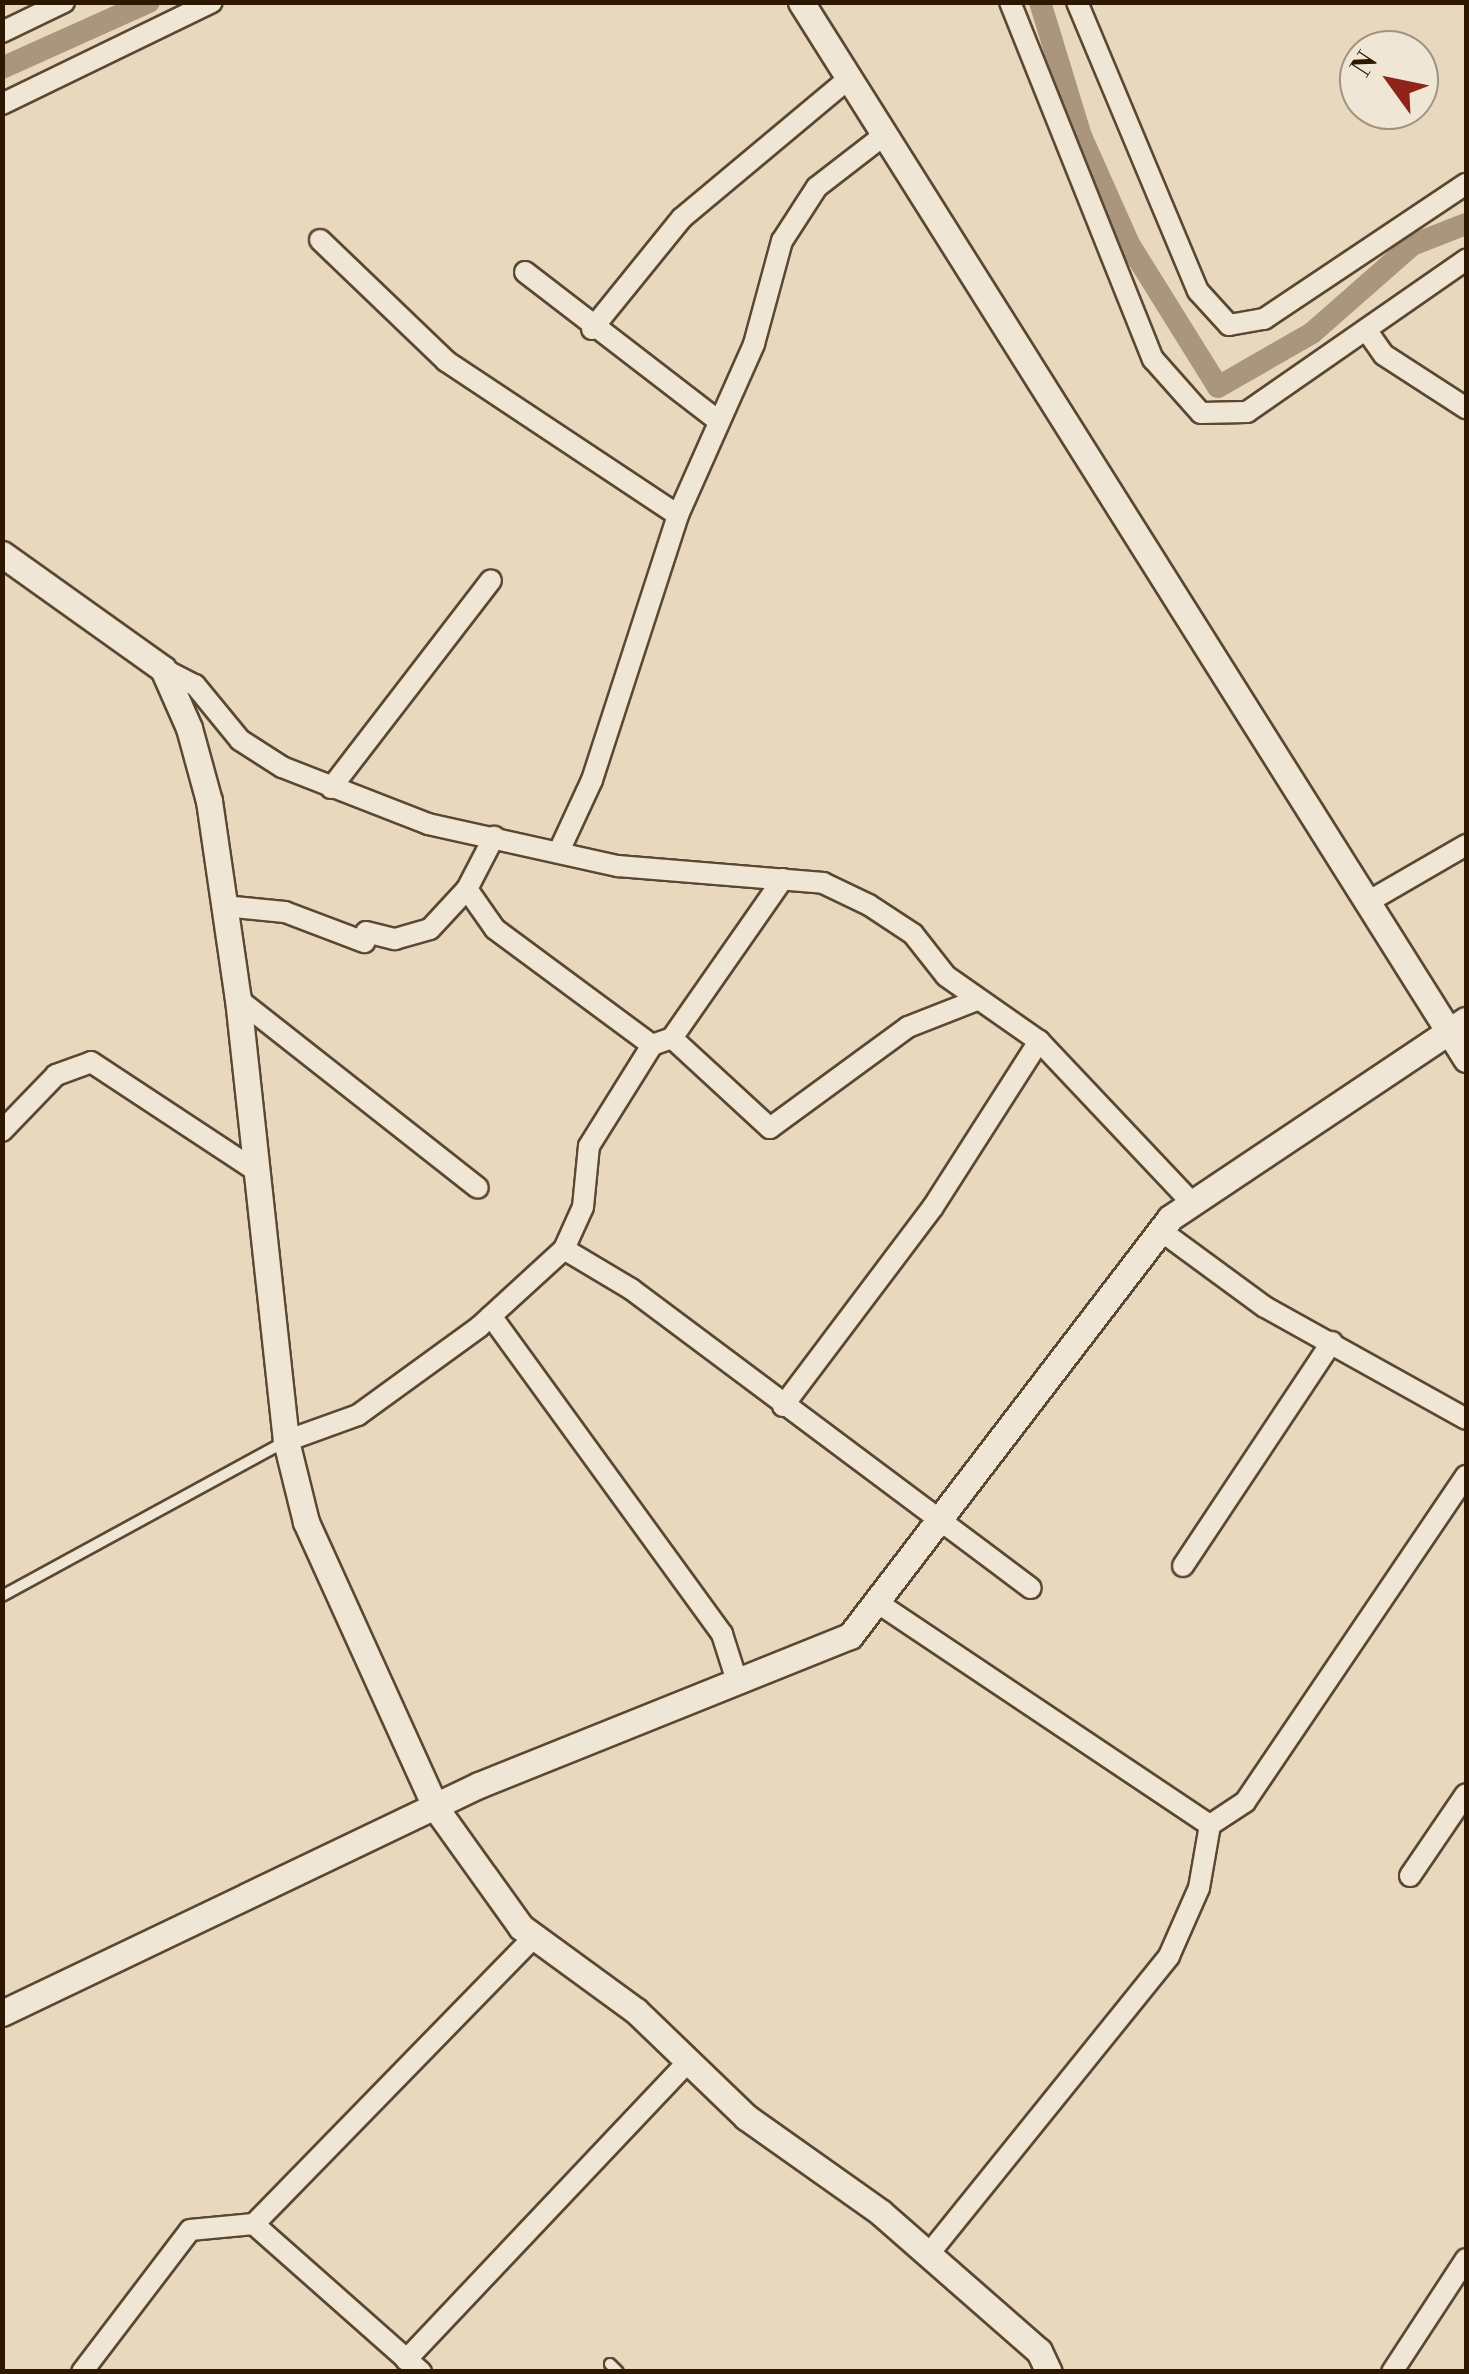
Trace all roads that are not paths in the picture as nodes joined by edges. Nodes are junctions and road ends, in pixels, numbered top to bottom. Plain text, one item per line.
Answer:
1 (64, 2) edge
2 (212, 2) edge
3 (801, 2) edge
4 (1010, 2) edge
5 (1077, 2) edge
6 (2, 32) edge
7 (848, 79) junction
8 (2, 104) edge
9 (883, 136) junction
10 (1466, 184) edge
11 (320, 240) dead end
12 (1466, 260) edge
13 (525, 272) dead end
14 (592, 329) junction
15 (1375, 343) junction
16 (1466, 408) edge
17 (717, 420) junction
18 (678, 515) junction
19 (2, 554) edge
20 (491, 580) dead end
21 (164, 669) junction
22 (331, 788) junction
23 (494, 836) junction
24 (1466, 845) edge
25 (560, 850) junction
26 (783, 879) junction
27 (468, 889) junction
28 (1366, 903) junction
29 (224, 906) junction
30 (238, 999) junction
31 (976, 1000) junction
32 (1458, 1026) edge
33 (1039, 1041) junction
34 (662, 1042) junction
35 (1466, 1059) edge
36 (2, 1131) edge
37 (252, 1168) junction
38 (478, 1188) dead end
39 (1192, 1203) junction
40 (1160, 1230) junction
41 (564, 1250) junction
42 (491, 1316) junction
43 (1332, 1342) junction
44 (783, 1406) junction
45 (1466, 1419) edge
46 (286, 1442) junction
47 (1466, 1476) edge
48 (934, 1524) junction
49 (1182, 1566) dead end
50 (1030, 1588) dead end
51 (2, 1596) edge
52 (878, 1603) junction
53 (738, 1684) junction
54 (1466, 1794) edge
55 (435, 1807) junction
56 (1210, 1825) junction
57 (1410, 1876) dead end
58 (534, 1936) junction
59 (2, 2013) edge
60 (689, 2061) junction
61 (254, 2224) junction
62 (928, 2255) junction
63 (1466, 2259) edge
64 (413, 2366) edge
65 (82, 2372) edge
66 (1049, 2372) edge
67 (1392, 2372) edge

1 - 6 street
2 - 8 street
3 - 7 street
4 - 15 street
5 - 10 street
7 - 9 street
7 - 14 street
9 - 17 street
9 - 28 street
11 - 18 street
12 - 15 street
13 - 14 street
14 - 17 street
15 - 16 street
17 - 18 street
18 - 25 street
19 - 21 street
20 - 22 street
21 - 22 street
21 - 29 street
22 - 23 street
23 - 25 street
23 - 27 street
24 - 28 street
25 - 26 street
26 - 31 street
26 - 34 street
27 - 29 street
27 - 34 street
28 - 32 street
29 - 30 street
30 - 37 street
30 - 38 street
31 - 33 street
31 - 34 street
32 - 35 street
32 - 39 street
33 - 39 street
33 - 44 street
34 - 41 street
36 - 37 street
37 - 46 street
39 - 40 street
40 - 43 street
40 - 48 street
41 - 42 street
41 - 44 street
42 - 46 street
42 - 53 street
43 - 45 street
43 - 49 street
44 - 48 street
46 - 51 lane
46 - 55 street
47 - 56 street
48 - 50 street
48 - 52 street
52 - 53 street
52 - 56 street
53 - 55 street
54 - 57 street
55 - 58 street
55 - 59 street
56 - 62 street
58 - 60 street
58 - 61 street
60 - 62 street
60 - 64 street
61 - 64 street
61 - 65 street
62 - 66 street
63 - 67 street

